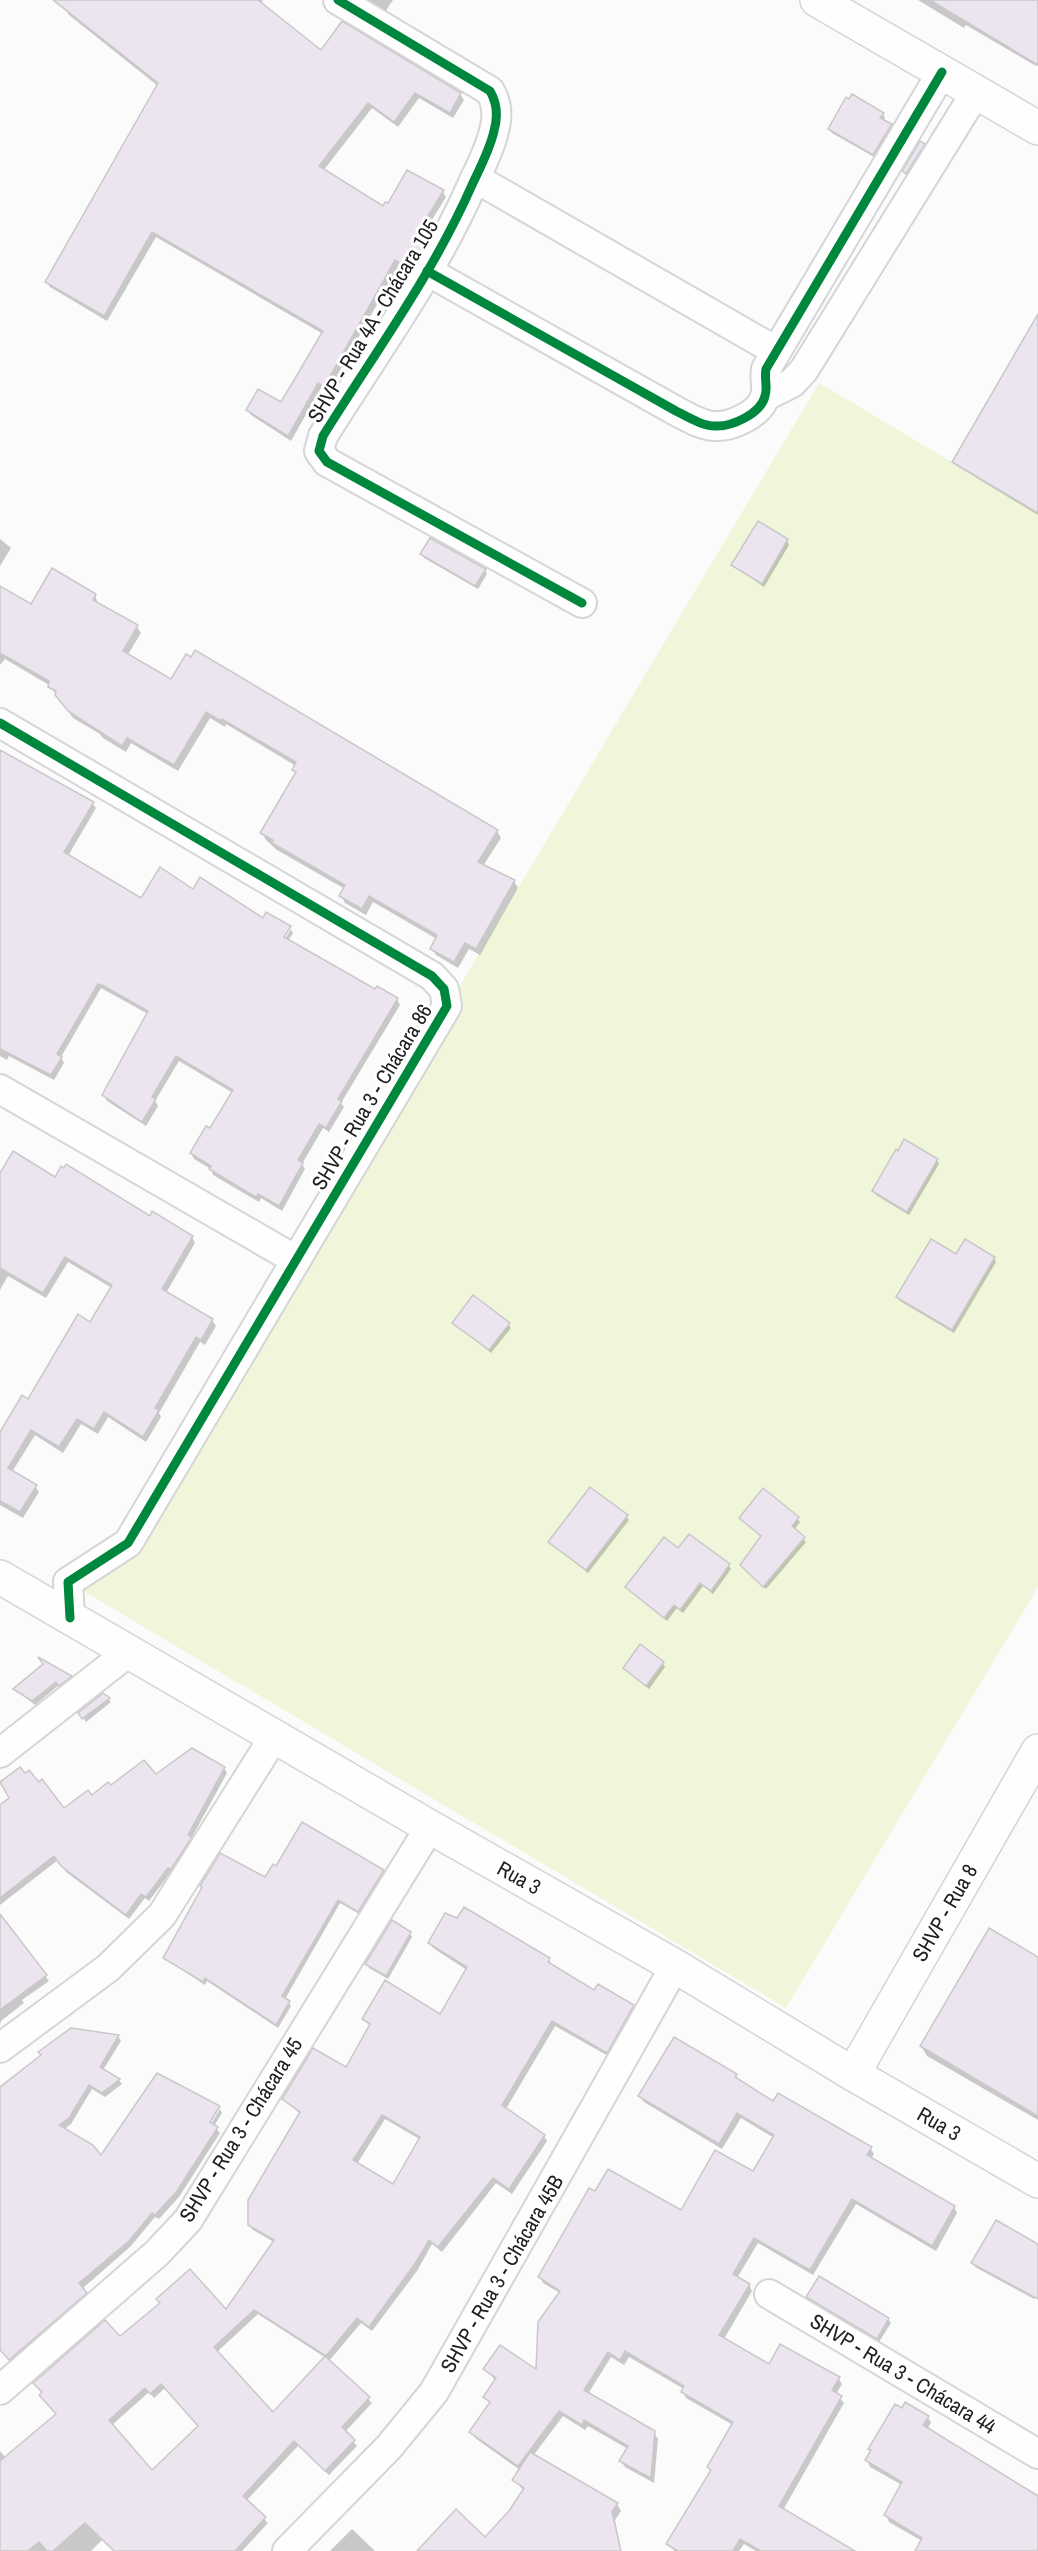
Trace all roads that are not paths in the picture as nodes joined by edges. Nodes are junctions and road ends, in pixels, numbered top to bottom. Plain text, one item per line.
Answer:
1 (338, 0) edge
2 (817, 0) edge
3 (942, 72) junction
4 (976, 92) junction
5 (1038, 128) edge
6 (475, 178) junction
7 (427, 271) junction
8 (823, 271) junction
9 (852, 290) junction
10 (776, 351) junction
11 (766, 396) junction
12 (582, 603) dead end
13 (0, 723) edge
14 (0, 1089) edge
15 (296, 1260) junction
16 (0, 1577) edge
17 (70, 1618) junction
18 (130, 1652) junction
19 (274, 1737) junction
20 (1038, 1751) edge
21 (0, 1753) edge
22 (430, 1827) junction
23 (675, 1966) junction
24 (0, 2048) edge
25 (853, 2074) junction
26 (1038, 2181) edge
27 (769, 2294) dead end
28 (0, 2390) edge
29 (1038, 2454) edge
30 (287, 2551) edge

1 - 6 street, SHVP - Rua 4A - Chácara 105
2 - 3 main road
3 - 4 main road
3 - 8 street
4 - 5 main road
4 - 9 street
6 - 7 street, SHVP - Rua 4A - Chácara 105
6 - 10 street
7 - 11 street
7 - 12 street, SHVP - Rua 4A - Chácara 105
8 - 9 street
8 - 10 street
9 - 11 street
10 - 11 street
13 - 15 street, SHVP - Rua 3 - Chácara 86
14 - 15 street
15 - 17 street, SHVP - Rua 3 - Chácara 86
16 - 17 main road, Rua 3
17 - 18 main road, Rua 3
18 - 19 main road, Rua 3
18 - 21 street
19 - 22 main road, Rua 3
19 - 24 street
20 - 25 main road, SHVP - Rua 8
22 - 23 main road, Rua 3
22 - 28 street, SHVP - Rua 3 - Chácara 45
23 - 25 main road, Rua 3
23 - 30 street, SHVP - Rua 3 - Chácara 45B
25 - 26 main road, Rua 3
27 - 29 street, SHVP - Rua 3 - Chácara 44

